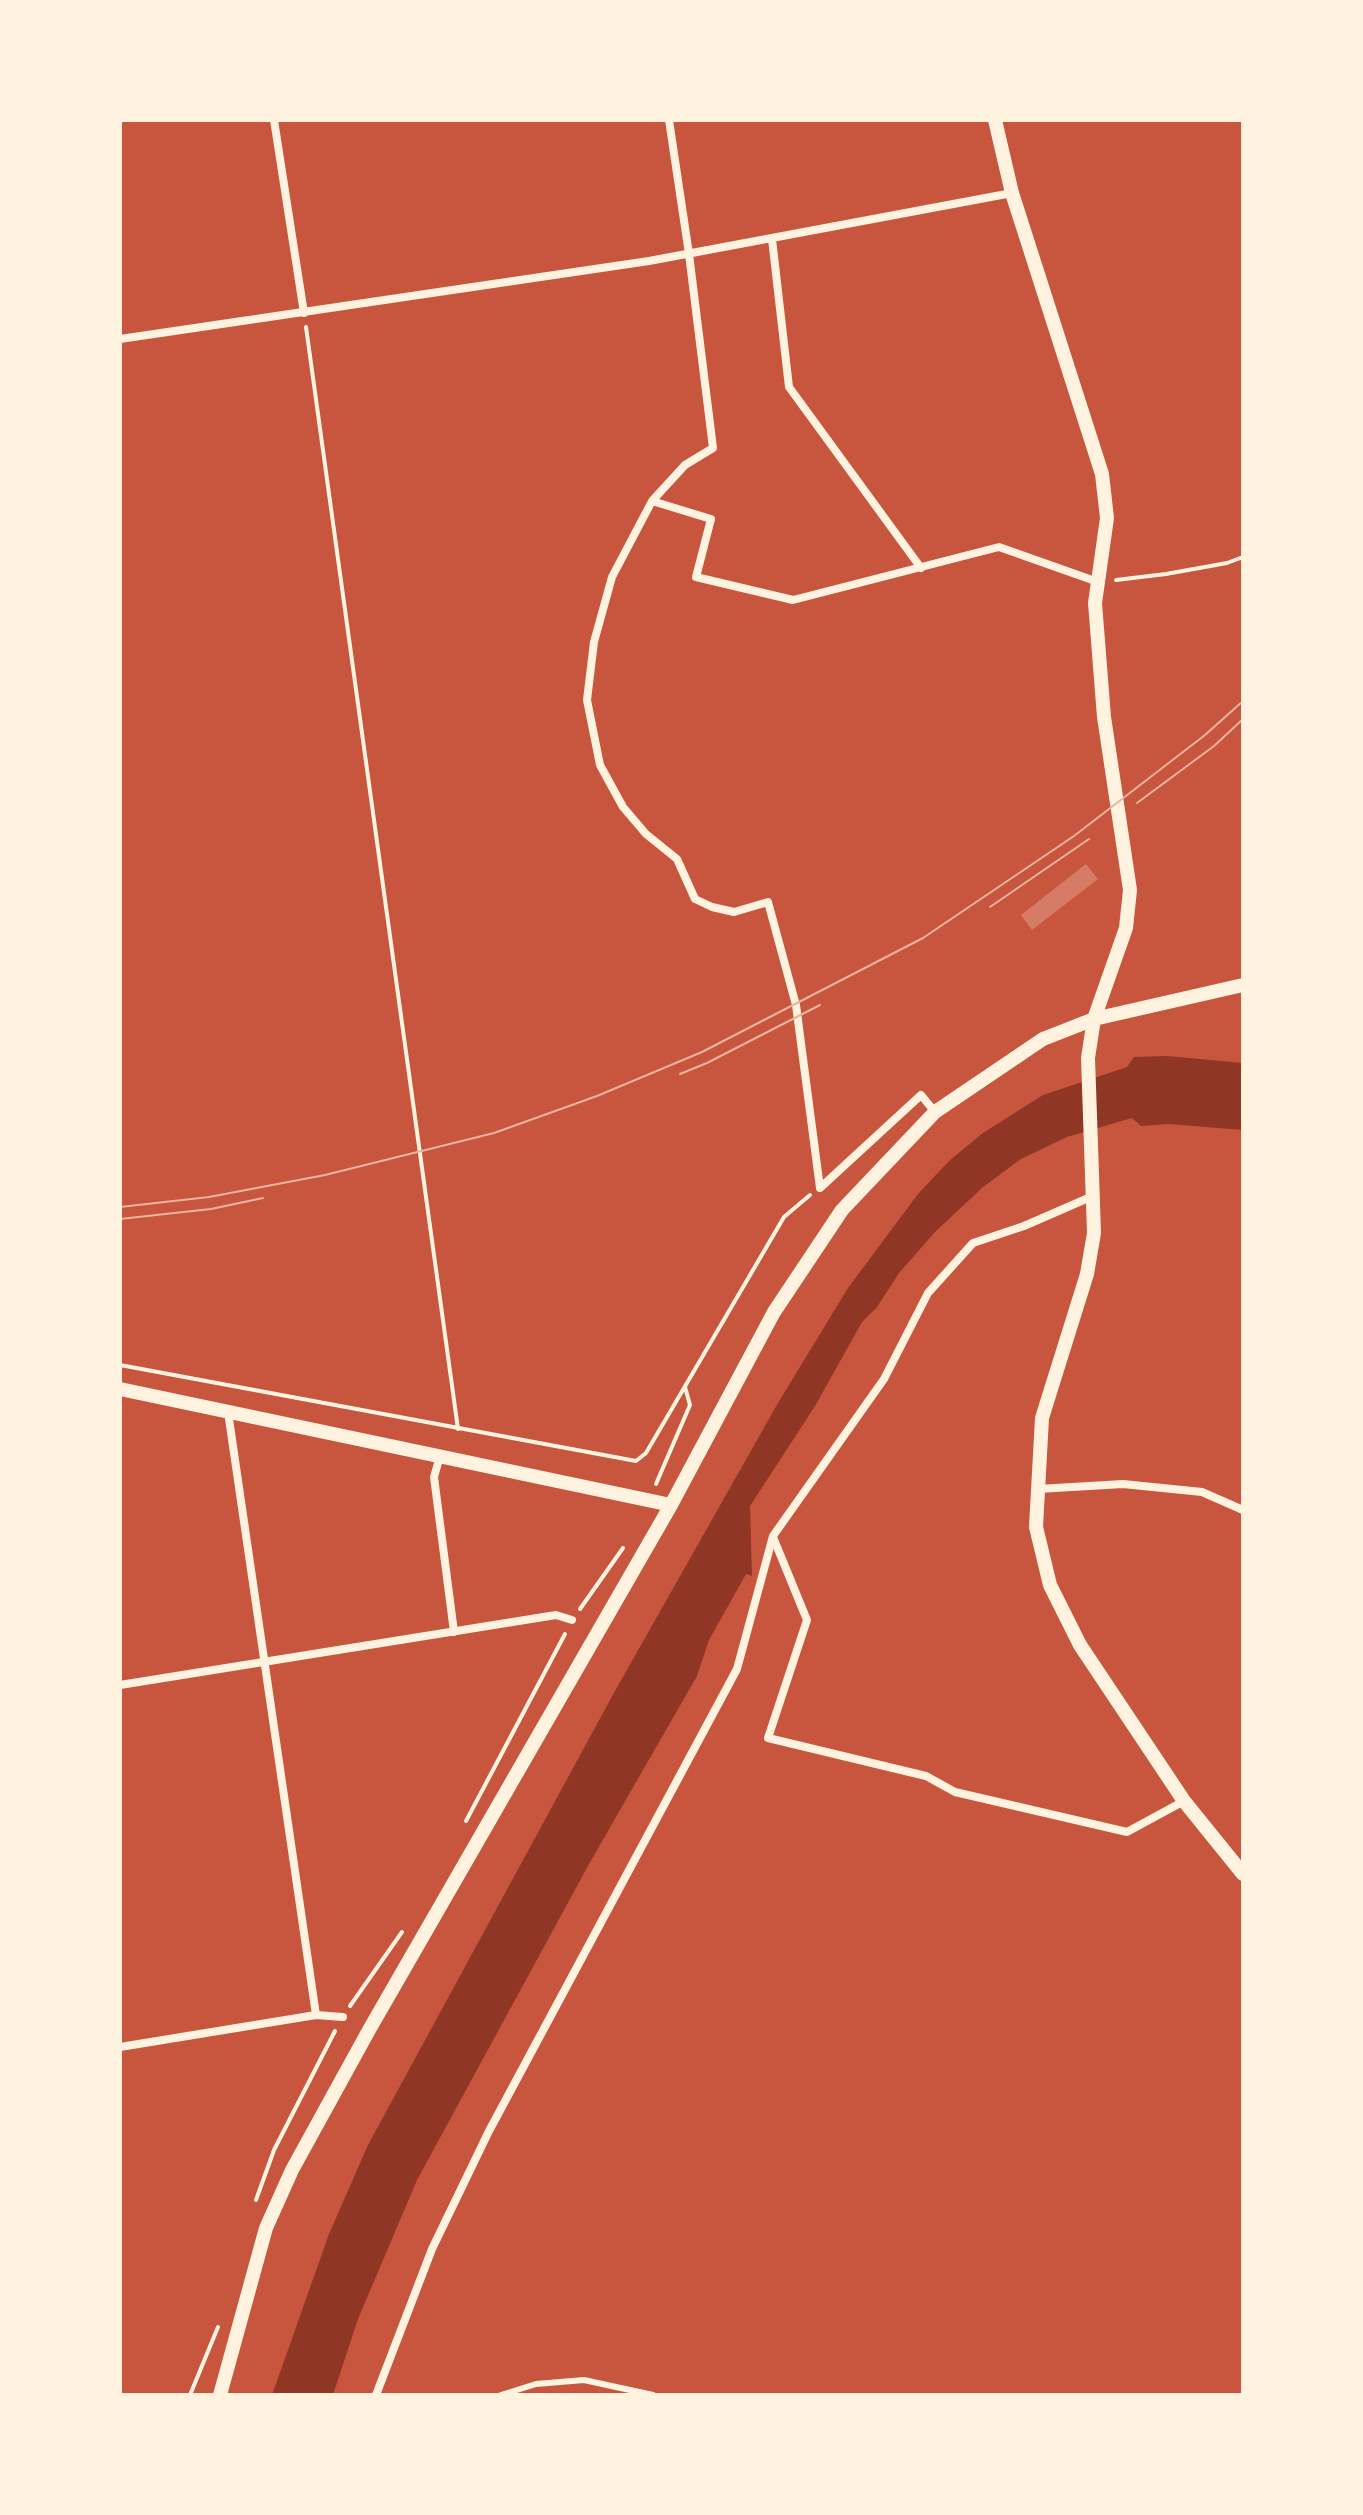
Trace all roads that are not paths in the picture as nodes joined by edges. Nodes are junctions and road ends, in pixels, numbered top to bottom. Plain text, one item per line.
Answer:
1 (274, 120) edge
2 (669, 120) edge
3 (995, 120) edge
4 (1012, 193) junction
5 (772, 239) junction
6 (689, 254) junction
7 (304, 313) junction
8 (120, 339) edge
9 (652, 501) junction
10 (921, 568) junction
11 (1098, 582) junction
12 (1243, 985) edge
13 (1094, 1019) junction
14 (935, 1112) junction
15 (1093, 1196) junction
16 (120, 1389) edge
17 (228, 1412) junction
18 (440, 1456) junction
19 (1038, 1489) junction
20 (671, 1505) junction
21 (1243, 1510) edge
22 (773, 1536) junction
23 (572, 1620) dead end
24 (454, 1632) junction
25 (264, 1663) junction
26 (120, 1685) edge
27 (1184, 1801) junction
28 (1243, 1874) edge
29 (316, 2015) junction
30 (343, 2017) dead end
31 (120, 2047) edge
32 (220, 2395) edge
33 (376, 2395) edge
34 (501, 2395) edge
35 (653, 2395) edge

1 - 7 street
2 - 6 street
3 - 4 street
4 - 5 street
4 - 11 street
5 - 6 street
5 - 10 street
6 - 7 street
6 - 9 street
7 - 8 street
9 - 10 street
9 - 14 street
10 - 11 street
11 - 13 street
12 - 13 street
13 - 14 street
13 - 15 street
14 - 20 street
15 - 19 street
15 - 22 street
16 - 17 street
17 - 18 street
17 - 25 street
18 - 20 street
18 - 24 street
19 - 21 street
19 - 27 street
20 - 32 street
22 - 27 street
22 - 33 street
23 - 24 street
24 - 25 street
25 - 26 street
25 - 29 street
27 - 28 street
29 - 30 street
29 - 31 street
34 - 35 lane

